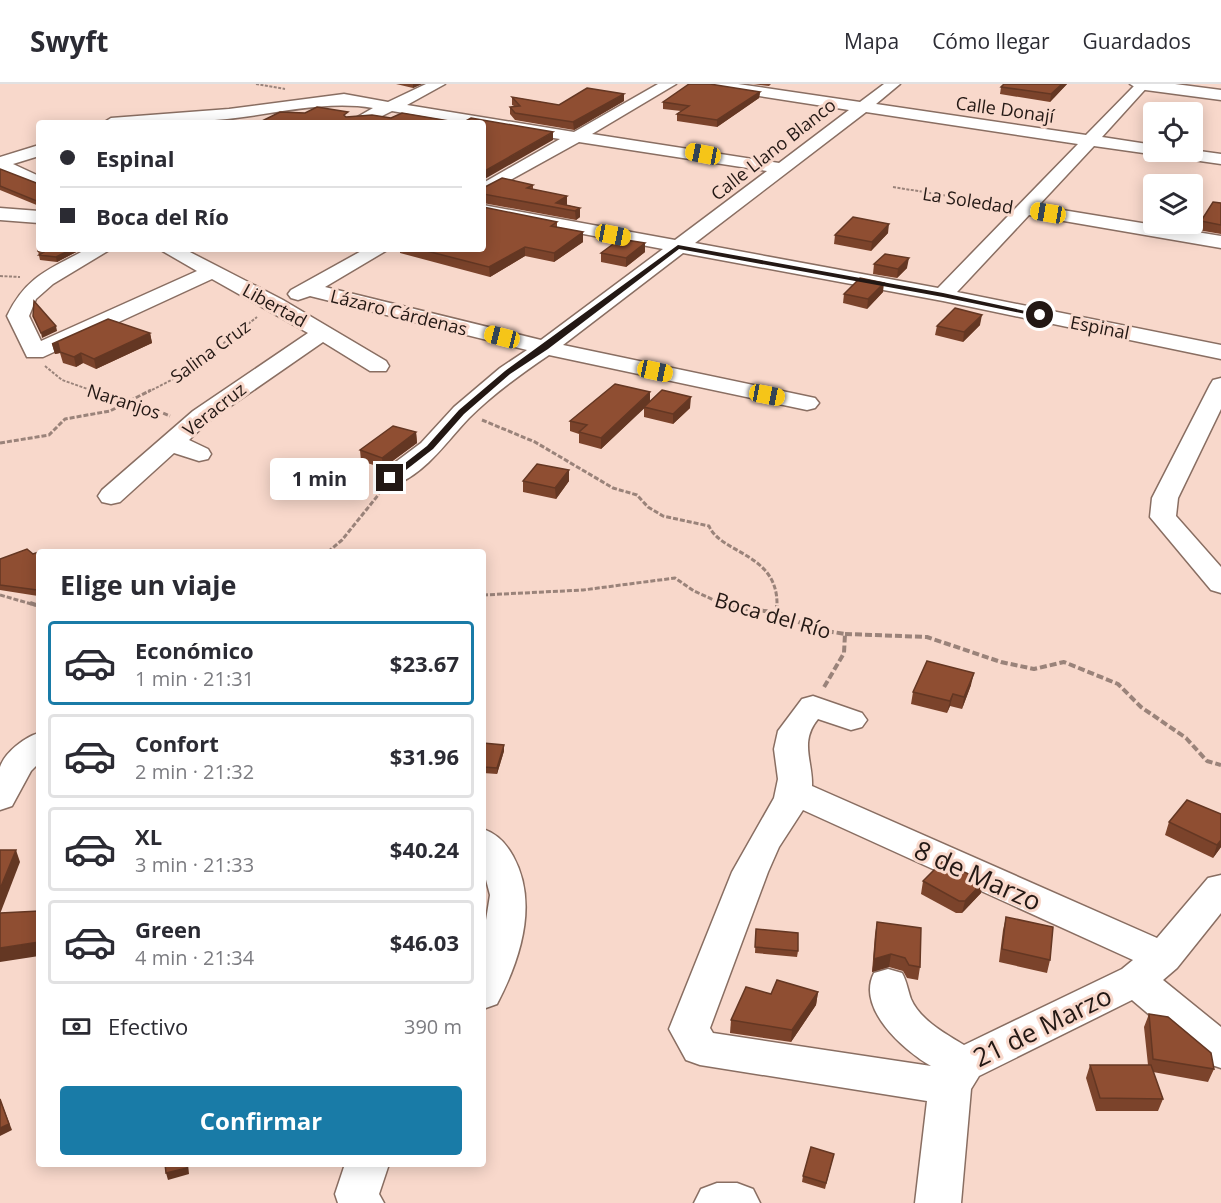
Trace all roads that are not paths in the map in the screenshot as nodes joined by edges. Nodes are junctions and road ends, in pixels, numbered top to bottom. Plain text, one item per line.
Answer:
1 (438, 84) edge
2 (669, 84) edge
3 (708, 84) edge
4 (893, 84) edge
5 (1138, 84) edge
6 (1143, 85) edge
7 (1221, 95) edge
8 (391, 107) junction
9 (859, 108) junction
10 (150, 120) edge
11 (362, 120) edge
12 (471, 120) edge
13 (486, 122) edge
14 (576, 137) junction
15 (1088, 140) junction
16 (36, 141) edge
17 (0, 147) edge
18 (1143, 148) edge
19 (36, 151) edge
20 (1203, 157) edge
21 (1221, 159) edge
22 (0, 164) edge
23 (780, 168) junction
24 (36, 182) edge
25 (486, 188) edge
26 (1025, 209) junction
27 (486, 211) edge
28 (0, 214) edge
29 (36, 217) edge
30 (1221, 242) edge
31 (678, 247) junction
32 (96, 252) edge
33 (174, 252) edge
34 (374, 252) edge
35 (211, 272) junction
36 (308, 289) junction
37 (943, 295) junction
38 (276, 304) junction
39 (323, 332) junction
40 (545, 348) junction
41 (1221, 352) edge
42 (378, 366) dead end
43 (1221, 385) edge
44 (807, 403) dead end
45 (174, 441) junction
46 (199, 454) dead end
47 (390, 478) road end
48 (111, 496) dead end
49 (1221, 584) edge
50 (851, 720) dead end
51 (36, 747) edge
52 (794, 792) junction
53 (0, 798) edge
54 (486, 846) edge
55 (1221, 888) edge
56 (1149, 968) junction
57 (486, 984) edge
58 (888, 984) dead end
59 (1221, 1051) edge
60 (957, 1076) junction
61 (367, 1167) edge
62 (361, 1203) edge
63 (717, 1203) edge
64 (737, 1203) edge
65 (938, 1203) edge

1 - 8 street
2 - 14 street
3 - 9 street, Calle Donají
4 - 9 street, Calle Llano Blanco
5 - 6 main road
6 - 7 main road
6 - 15 street
8 - 10 street
8 - 11 street
8 - 12 street
9 - 15 street, Calle Donají
9 - 23 street, Calle Llano Blanco
13 - 14 street
14 - 23 street
14 - 25 street
15 - 18 street, Calle Donají
15 - 26 street
16 - 17 street
19 - 22 street
20 - 21 street
22 - 24 street
23 - 31 street, Calle Llano Blanco
26 - 30 street, La Soledad
26 - 37 street
27 - 31 street, Espinal
28 - 29 street
31 - 37 street, Espinal
31 - 40 street
32 - 35 street
33 - 35 street, Libertad
34 - 36 street
35 - 38 street, Libertad
36 - 38 street
36 - 40 street, Lázaro Cárdenas
37 - 41 street, Espinal
38 - 39 street, Libertad
39 - 42 street, Libertad
39 - 45 street, Veracruz
40 - 44 street, Lázaro Cárdenas
40 - 47 street
43 - 49 street
45 - 46 street
45 - 48 street, Veracruz
50 - 52 street
51 - 53 street
52 - 56 street, 8 de Marzo
52 - 60 street
54 - 57 street
55 - 56 street, 21 de Marzo
56 - 59 street, 8 de Marzo
56 - 60 street, 21 de Marzo
58 - 60 street
60 - 65 street
61 - 62 street
63 - 64 street

